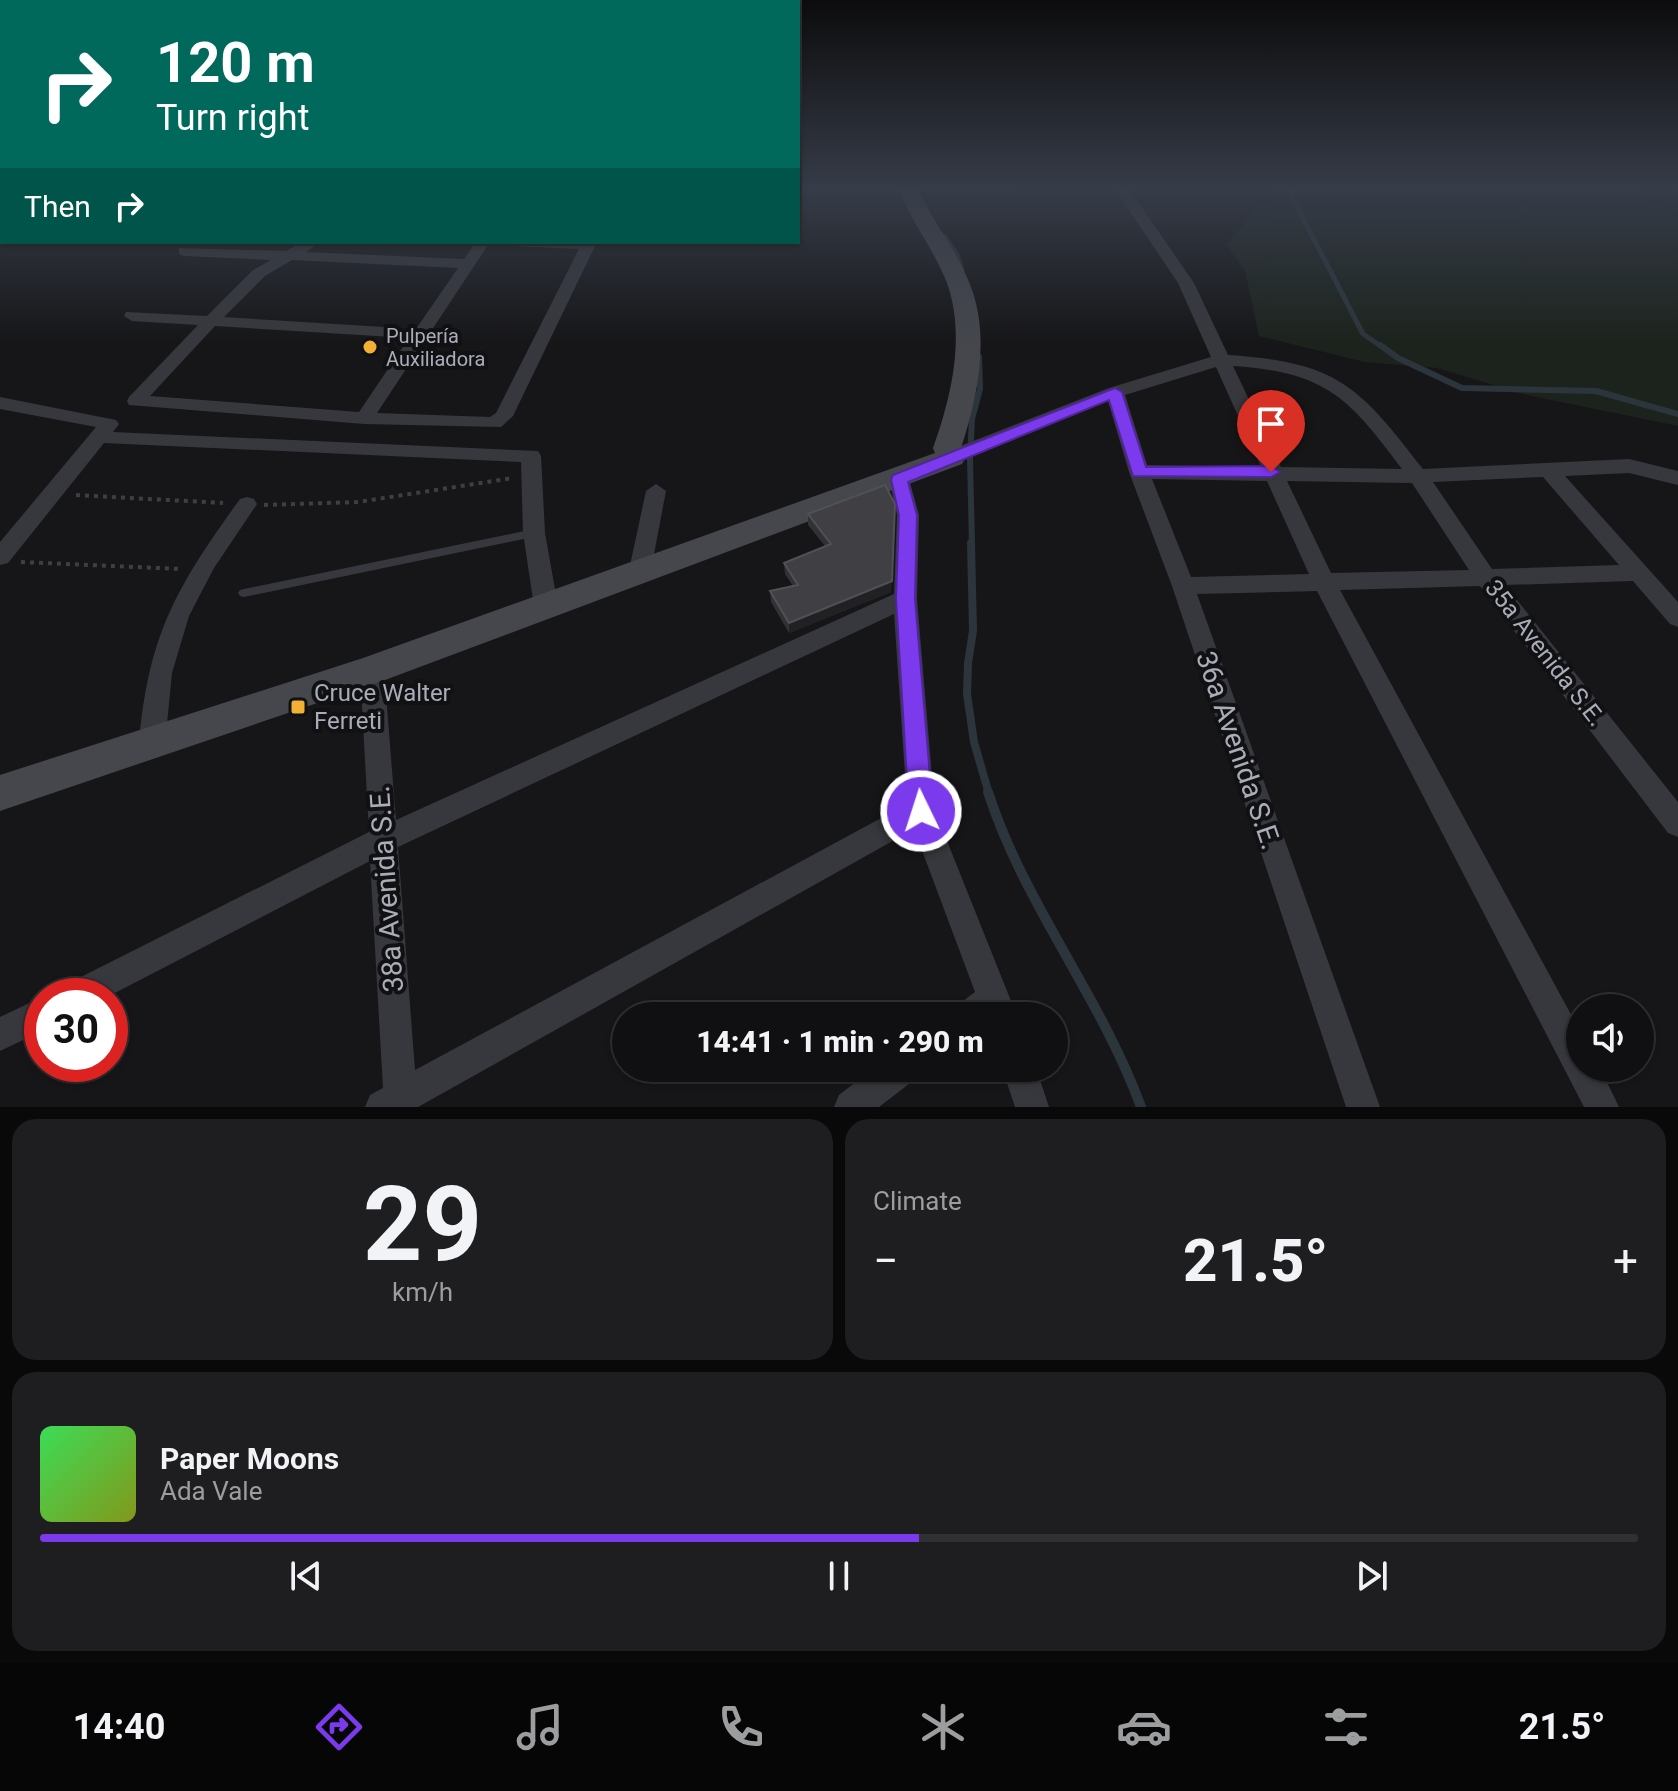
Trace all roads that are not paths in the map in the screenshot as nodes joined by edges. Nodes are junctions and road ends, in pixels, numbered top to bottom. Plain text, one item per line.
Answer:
1 (934, 241) edge
2 (1157, 241) edge
3 (309, 244) edge
4 (482, 244) edge
5 (590, 244) edge
6 (184, 251) dead end
7 (285, 256) junction
8 (469, 264) junction
9 (132, 316) dead end
10 (210, 321) junction
11 (422, 334) junction
12 (1221, 360) junction
13 (1115, 392) junction
14 (136, 401) junction
15 (0, 403) edge
16 (364, 418) junction
17 (104, 426) junction
18 (956, 455) junction
19 (1548, 469) junction
20 (1139, 472) junction
21 (1271, 472) junction
22 (1418, 476) junction
23 (1678, 478) edge
24 (899, 479) junction
25 (656, 491) dead end
26 (247, 504) road end
27 (534, 533) junction
28 (8, 559) edge
29 (640, 570) junction
30 (1638, 573) junction
31 (1486, 577) junction
32 (1324, 582) junction
33 (1183, 586) junction
34 (244, 593) dead end
35 (905, 599) junction
36 (546, 606) junction
37 (1678, 618) edge
38 (372, 670) junction
39 (152, 744) junction
40 (0, 793) edge
41 (921, 811) junction
42 (1678, 824) edge
43 (382, 840) junction
44 (111, 978) edge
45 (985, 1002) edge
46 (24, 1022) edge
47 (0, 1035) edge
48 (1566, 1039) edge
49 (884, 1082) edge
50 (1024, 1082) edge
51 (1589, 1082) edge
52 (394, 1104) edge
53 (851, 1107) edge
54 (1032, 1107) edge
55 (1363, 1107) edge
56 (1602, 1107) edge

1 - 18 street
2 - 12 street
3 - 7 street
4 - 8 street
5 - 16 street
6 - 7 street
7 - 8 street
7 - 10 street
8 - 11 street
9 - 10 street
10 - 11 street
10 - 14 street
11 - 16 street
12 - 13 street, 35a Avenida S.E.
12 - 21 street
12 - 22 street, 35a Avenida S.E.
13 - 18 street, 35a Avenida S.E.
13 - 20 street, 36a Avenida S.E.
14 - 16 street
14 - 17 street
15 - 17 street
17 - 27 street
17 - 28 street
18 - 24 street
19 - 22 street
19 - 23 street
19 - 30 street
20 - 21 street
20 - 33 street, 36a Avenida S.E.
21 - 22 street
21 - 32 street
22 - 31 street, 35a Avenida S.E.
24 - 29 street
24 - 35 street
25 - 29 street
26 - 39 street
27 - 34 lane
27 - 36 street
29 - 36 street
30 - 31 street
30 - 37 street
31 - 32 street
31 - 42 street, 35a Avenida S.E.
32 - 33 street
32 - 48 street
33 - 55 street, 36a Avenida S.E.
35 - 41 street
35 - 43 street
36 - 38 street
38 - 39 street
38 - 43 street, 38a Avenida S.E.
39 - 40 street
41 - 45 street
41 - 52 street
43 - 44 street
43 - 52 street, 38a Avenida S.E.
46 - 47 street
49 - 53 street
50 - 54 street
51 - 56 street

